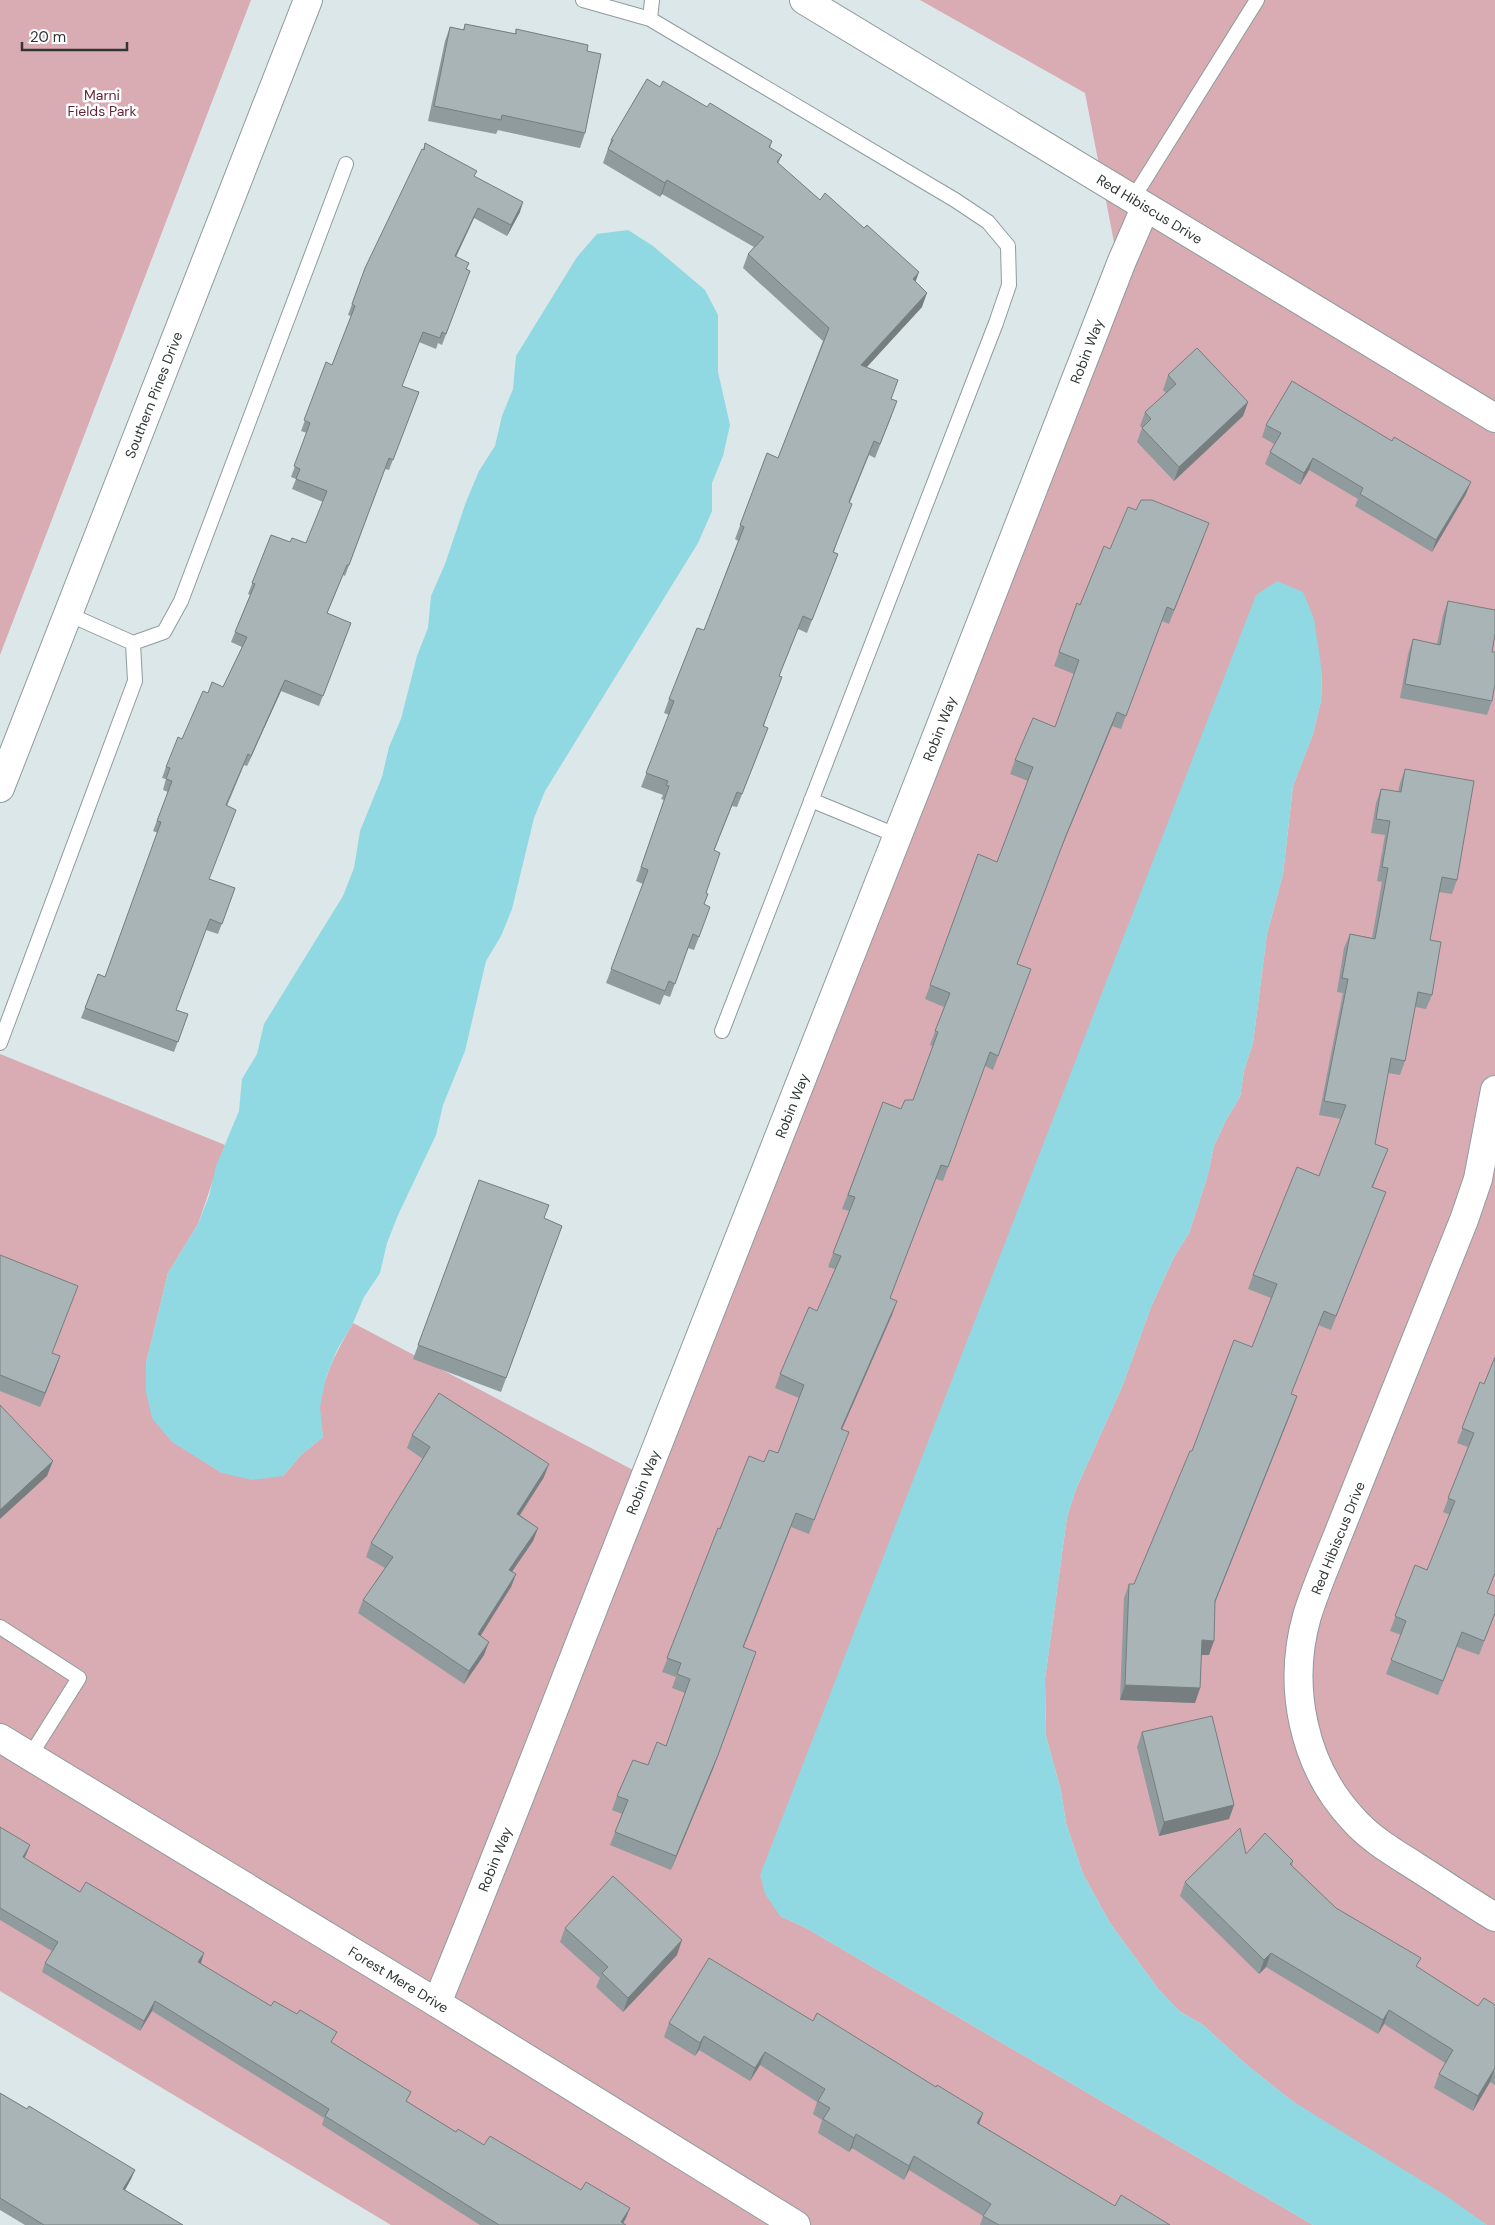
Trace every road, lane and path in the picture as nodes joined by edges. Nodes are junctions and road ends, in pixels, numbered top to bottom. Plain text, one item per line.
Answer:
1 (308, 0) edge
2 (583, 0) edge
3 (652, 0) edge
4 (804, 0) edge
5 (1257, 0) edge
6 (650, 19) junction
7 (346, 164) dead end
8 (1138, 204) junction
9 (1495, 418) edge
10 (68, 614) junction
11 (134, 643) junction
12 (0, 788) edge
13 (811, 800) junction
14 (898, 836) junction
15 (722, 1031) dead end
16 (0, 1043) edge
17 (1495, 1090) edge
18 (1486, 1182) edge
19 (0, 1627) edge
20 (0, 1738) edge
21 (30, 1756) junction
22 (1495, 1917) edge
23 (438, 2004) junction
24 (796, 2225) edge

1 - 10 street, Southern Pines Drive
2 - 6 lane
3 - 6 lane
4 - 8 street, Red Hibiscus Drive
5 - 8 lane
6 - 13 lane
7 - 11 lane
8 - 9 street, Red Hibiscus Drive
8 - 14 street, Robin Way
10 - 11 lane
10 - 12 street, Southern Pines Drive
11 - 16 lane
13 - 14 lane
13 - 15 lane
14 - 23 street, Robin Way
17 - 18 street, Red Hibiscus Drive
18 - 22 street, Red Hibiscus Drive
19 - 21 lane
20 - 21 street, Forest Mere Drive
21 - 23 street, Forest Mere Drive
23 - 24 street, Forest Mere Drive

